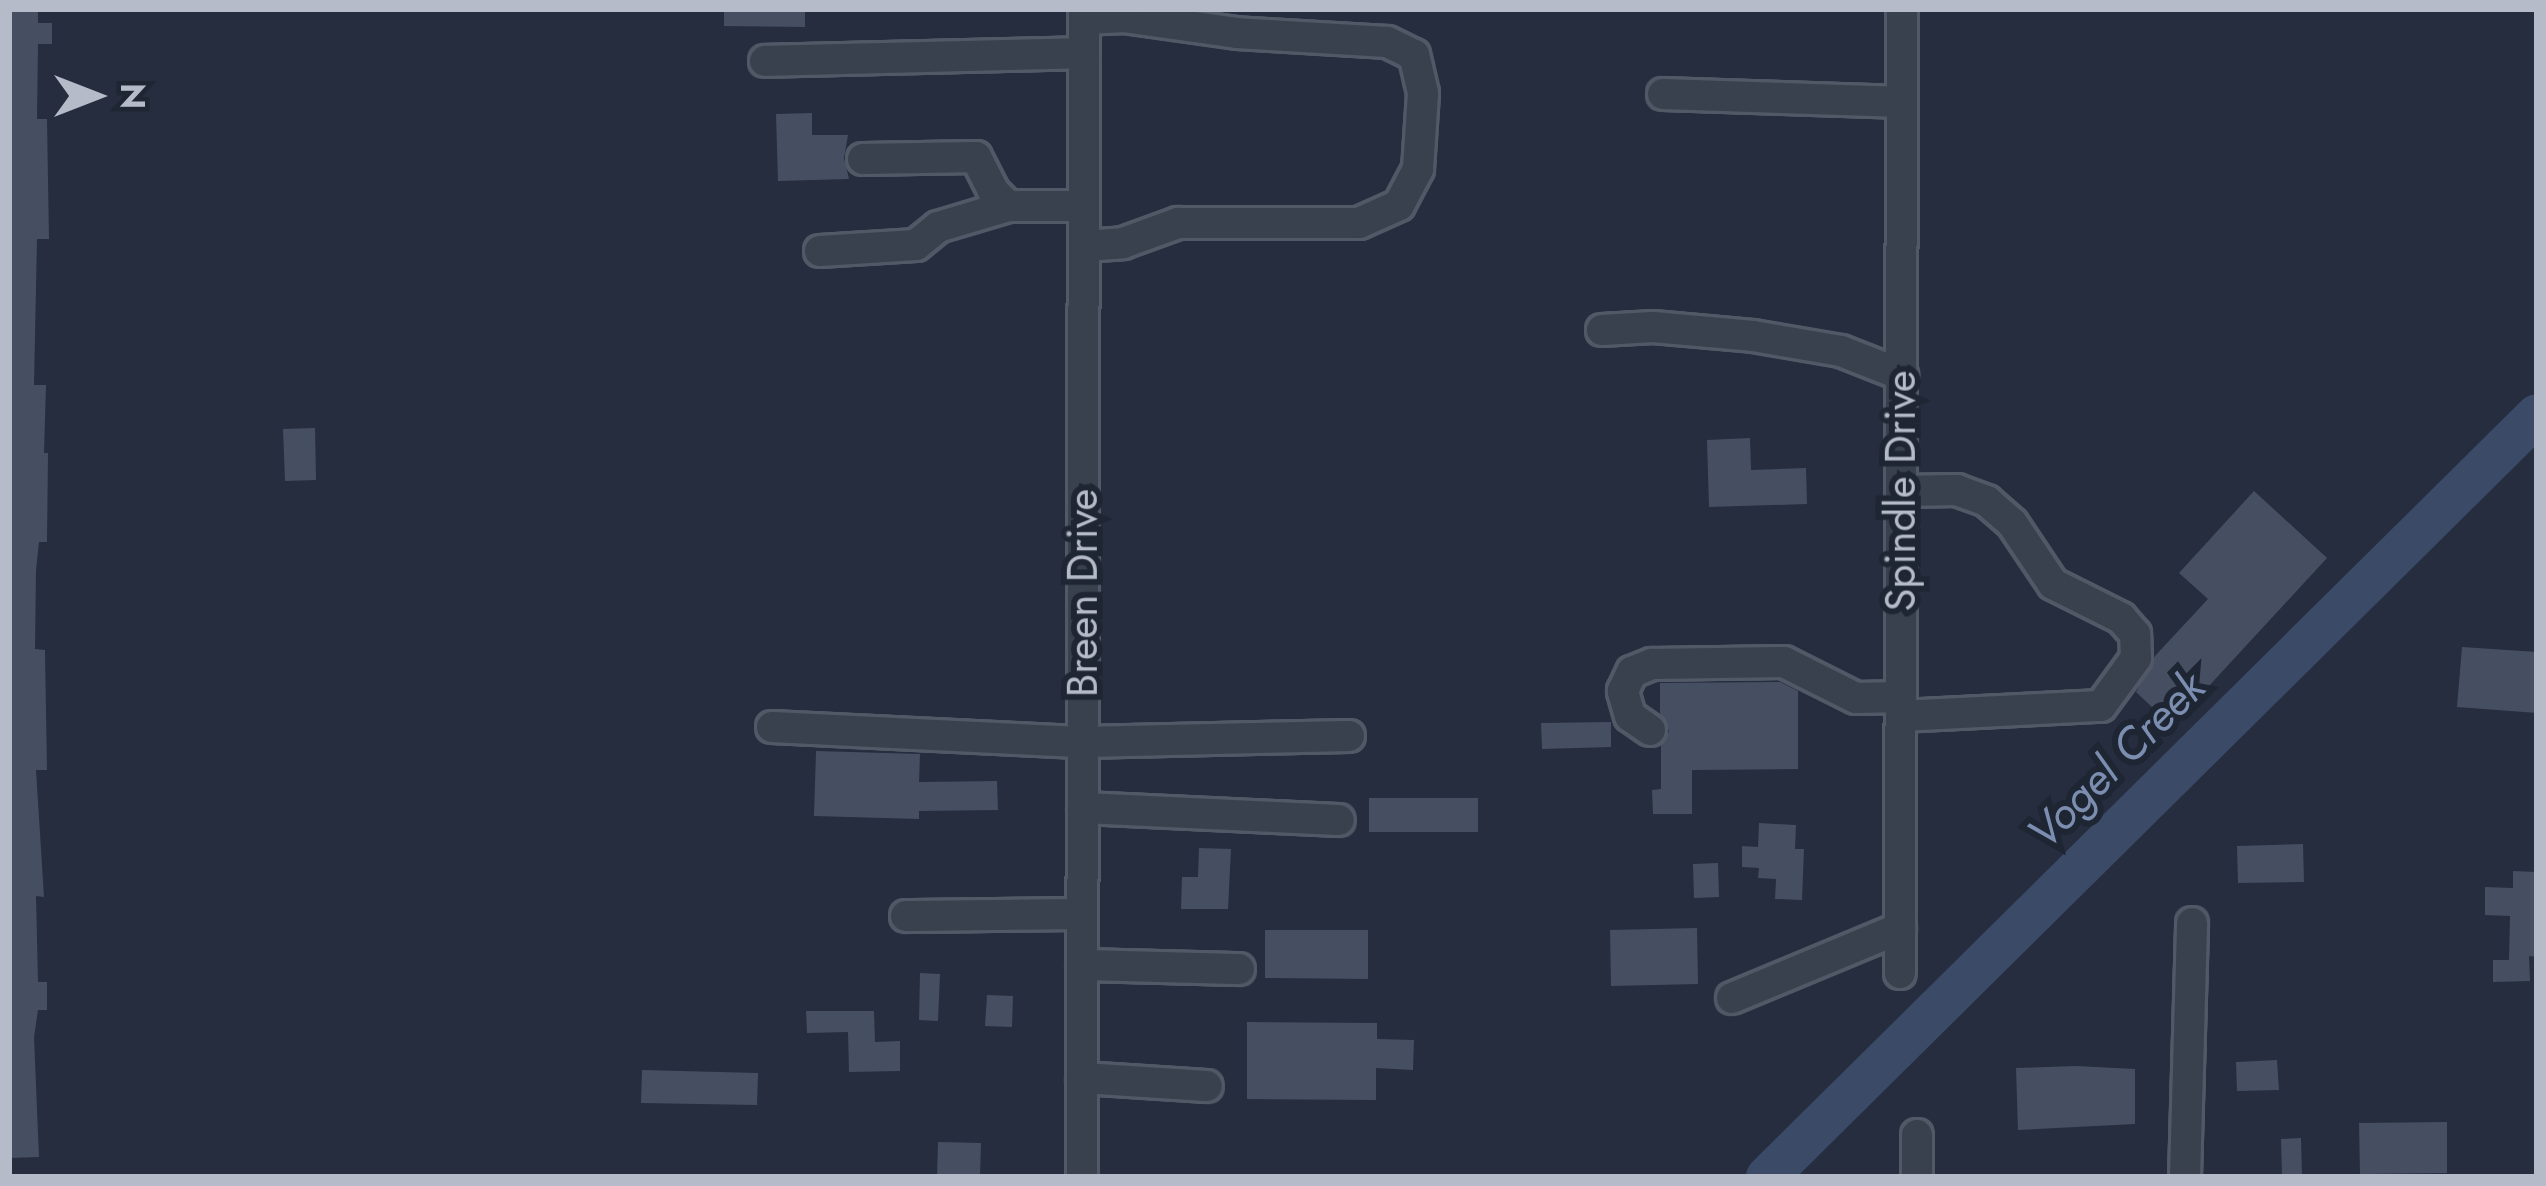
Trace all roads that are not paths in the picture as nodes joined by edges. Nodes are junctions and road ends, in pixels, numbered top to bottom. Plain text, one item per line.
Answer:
1 (1903, 9) edge
2 (1084, 14) edge
3 (1084, 53) junction
4 (765, 61) dead end
5 (1663, 94) dead end
6 (1902, 102) junction
7 (863, 159) dead end
8 (1008, 206) junction
9 (1084, 206) junction
10 (1084, 246) junction
11 (820, 250) dead end
12 (1602, 330) dead end
13 (1902, 375) junction
14 (1901, 491) junction
15 (1901, 707) junction
16 (772, 727) dead end
17 (1650, 730) dead end
18 (1349, 736) dead end
19 (1083, 742) junction
20 (1083, 808) junction
21 (1340, 820) dead end
22 (1082, 914) junction
23 (906, 916) dead end
24 (2192, 923) dead end
25 (1900, 928) junction
26 (1082, 965) junction
27 (1239, 969) dead end
28 (1900, 973) dead end
29 (1732, 998) dead end
30 (1082, 1078) junction
31 (1207, 1086) dead end
32 (1917, 1135) dead end
33 (1082, 1177) edge
34 (1917, 1177) edge
35 (2185, 1177) edge

1 - 6 street, Spindle Drive
2 - 3 street, Breen Drive
2 - 10 street
3 - 4 street
3 - 9 street, Breen Drive
5 - 6 street
6 - 13 street, Spindle Drive
7 - 8 street
8 - 9 street
8 - 11 street
9 - 10 street, Breen Drive
10 - 19 street, Breen Drive
12 - 13 street
13 - 14 street, Spindle Drive
14 - 15 street, Spindle Drive
14 - 15 street
15 - 17 street
15 - 25 street, Spindle Drive
16 - 19 street
18 - 19 street
19 - 20 street, Breen Drive
20 - 21 street
20 - 22 street, Breen Drive
22 - 23 street
22 - 26 street, Breen Drive
24 - 35 street
25 - 28 street, Spindle Drive
25 - 29 street
26 - 27 street
26 - 30 street, Breen Drive
30 - 31 street
30 - 33 street, Breen Drive
32 - 34 street

